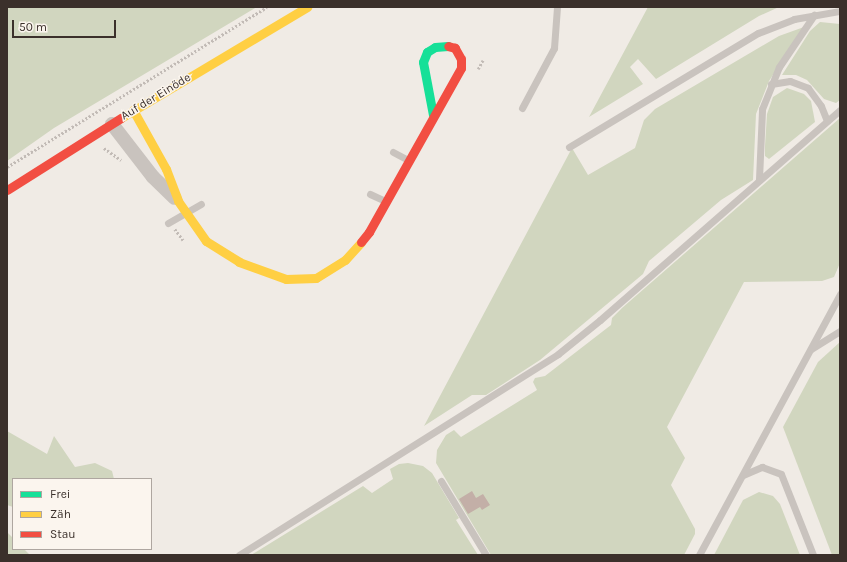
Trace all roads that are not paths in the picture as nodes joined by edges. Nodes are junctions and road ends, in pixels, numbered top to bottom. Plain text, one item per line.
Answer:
1 (307, 7) edge
2 (557, 7) edge
3 (840, 11) edge
4 (814, 14) junction
5 (771, 84) junction
6 (522, 108) dead end
7 (134, 110) junction
8 (840, 110) edge
9 (433, 115) junction
10 (827, 121) junction
11 (112, 124) junction
12 (569, 147) dead end
13 (393, 152) dead end
14 (408, 160) junction
15 (759, 179) junction
16 (7, 190) edge
17 (370, 194) dead end
18 (178, 201) junction
19 (385, 202) junction
20 (201, 204) dead end
21 (186, 213) junction
22 (169, 223) road end
23 (840, 294) edge
24 (840, 332) edge
25 (810, 350) junction
26 (742, 477) junction
27 (441, 481) dead end
28 (239, 555) edge
29 (486, 555) edge
30 (699, 555) edge
31 (813, 555) edge

1 - 7 street, Auf der Einöde
2 - 6 lane
3 - 4 lane
4 - 5 lane
4 - 12 lane
5 - 10 lane
5 - 15 lane
7 - 11 street, Auf der Einöde
7 - 18 street
8 - 10 lane
9 - 9 street
9 - 14 street
10 - 15 lane
11 - 16 street, Auf der Einöde
11 - 18 street
13 - 14 lane
14 - 19 street
15 - 28 lane
17 - 19 lane
18 - 21 street
19 - 21 street
20 - 21 lane
21 - 22 lane
23 - 25 lane
24 - 25 lane
25 - 26 lane
26 - 30 lane
26 - 31 lane
27 - 29 lane

